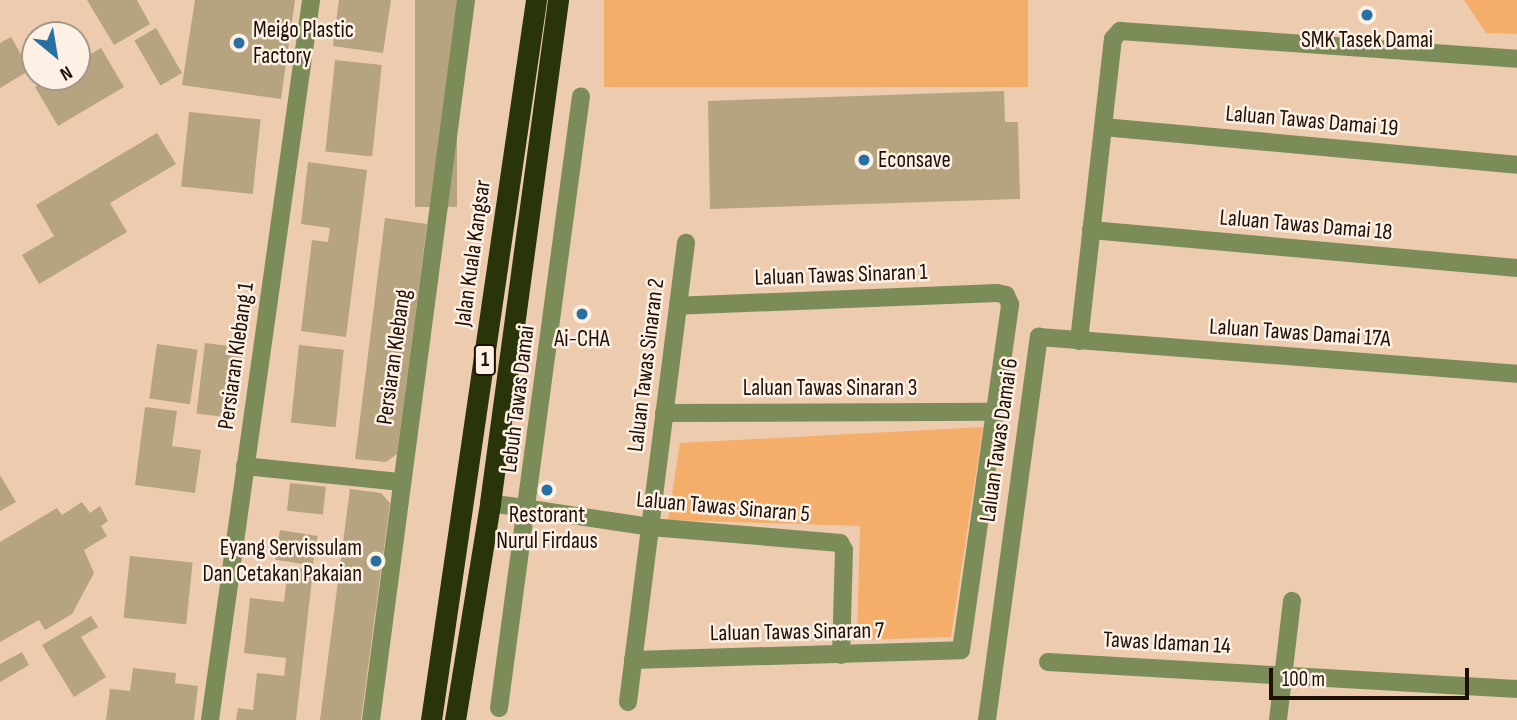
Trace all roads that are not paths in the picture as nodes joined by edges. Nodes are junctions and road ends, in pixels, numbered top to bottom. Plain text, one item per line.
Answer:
1 (311, 0) edge
2 (466, 0) edge
3 (558, 0) edge
4 (535, 1) edge
5 (1517, 59) edge
6 (581, 96) dead end
7 (1103, 127) junction
8 (1517, 165) edge
9 (1091, 230) junction
10 (686, 243) dead end
11 (1517, 268) edge
12 (678, 306) junction
13 (1079, 341) junction
14 (1517, 374) edge
15 (995, 412) junction
16 (664, 413) junction
17 (245, 466) junction
18 (401, 482) junction
19 (490, 503) junction
20 (528, 507) junction
21 (650, 527) junction
22 (1292, 601) dead end
23 (841, 655) junction
24 (633, 660) junction
25 (1048, 662) dead end
26 (1284, 674) junction
27 (1517, 689) edge
28 (628, 702) dead end
29 (499, 708) dead end
30 (210, 720) edge
31 (370, 720) edge
32 (431, 720) edge
33 (455, 720) edge
34 (987, 720) edge
35 (1278, 720) edge

1 - 17 street, Persiaran Klebang 1
2 - 18 street, Persiaran Klebang
3 - 19 highway, 1
4 - 32 highway, Jalan Kuala Kangsar / 1
5 - 7 street
6 - 20 street, Lebuh Tawas Damai
7 - 8 street, Laluan Tawas Damai 19
7 - 9 street
9 - 11 street, Laluan Tawas Damai 18
9 - 13 street
10 - 12 street, Laluan Tawas Sinaran 2
12 - 15 street, Laluan Tawas Sinaran 1
12 - 16 street, Laluan Tawas Sinaran 2
13 - 14 street, Laluan Tawas Damai 17A
13 - 34 street, Laluan Tawas Damai 6
15 - 16 street, Laluan Tawas Sinaran 3
15 - 23 street, Laluan Tawas Sinaran 7
16 - 21 street, Laluan Tawas Sinaran 2
17 - 18 street
17 - 30 street, Persiaran Klebang 1
18 - 31 street, Persiaran Klebang
19 - 20 street, Laluan Tawas Sinaran 5
19 - 33 highway, 1
20 - 21 street, Laluan Tawas Sinaran 5
20 - 29 street, Lebuh Tawas Damai
21 - 23 street, Laluan Tawas Sinaran 5
21 - 24 street, Laluan Tawas Sinaran 2
22 - 26 street
23 - 24 street, Laluan Tawas Sinaran 7
24 - 28 street, Laluan Tawas Sinaran 2
25 - 26 street, Tawas Idaman 14
26 - 27 street, Tawas Idaman 14
26 - 35 street

